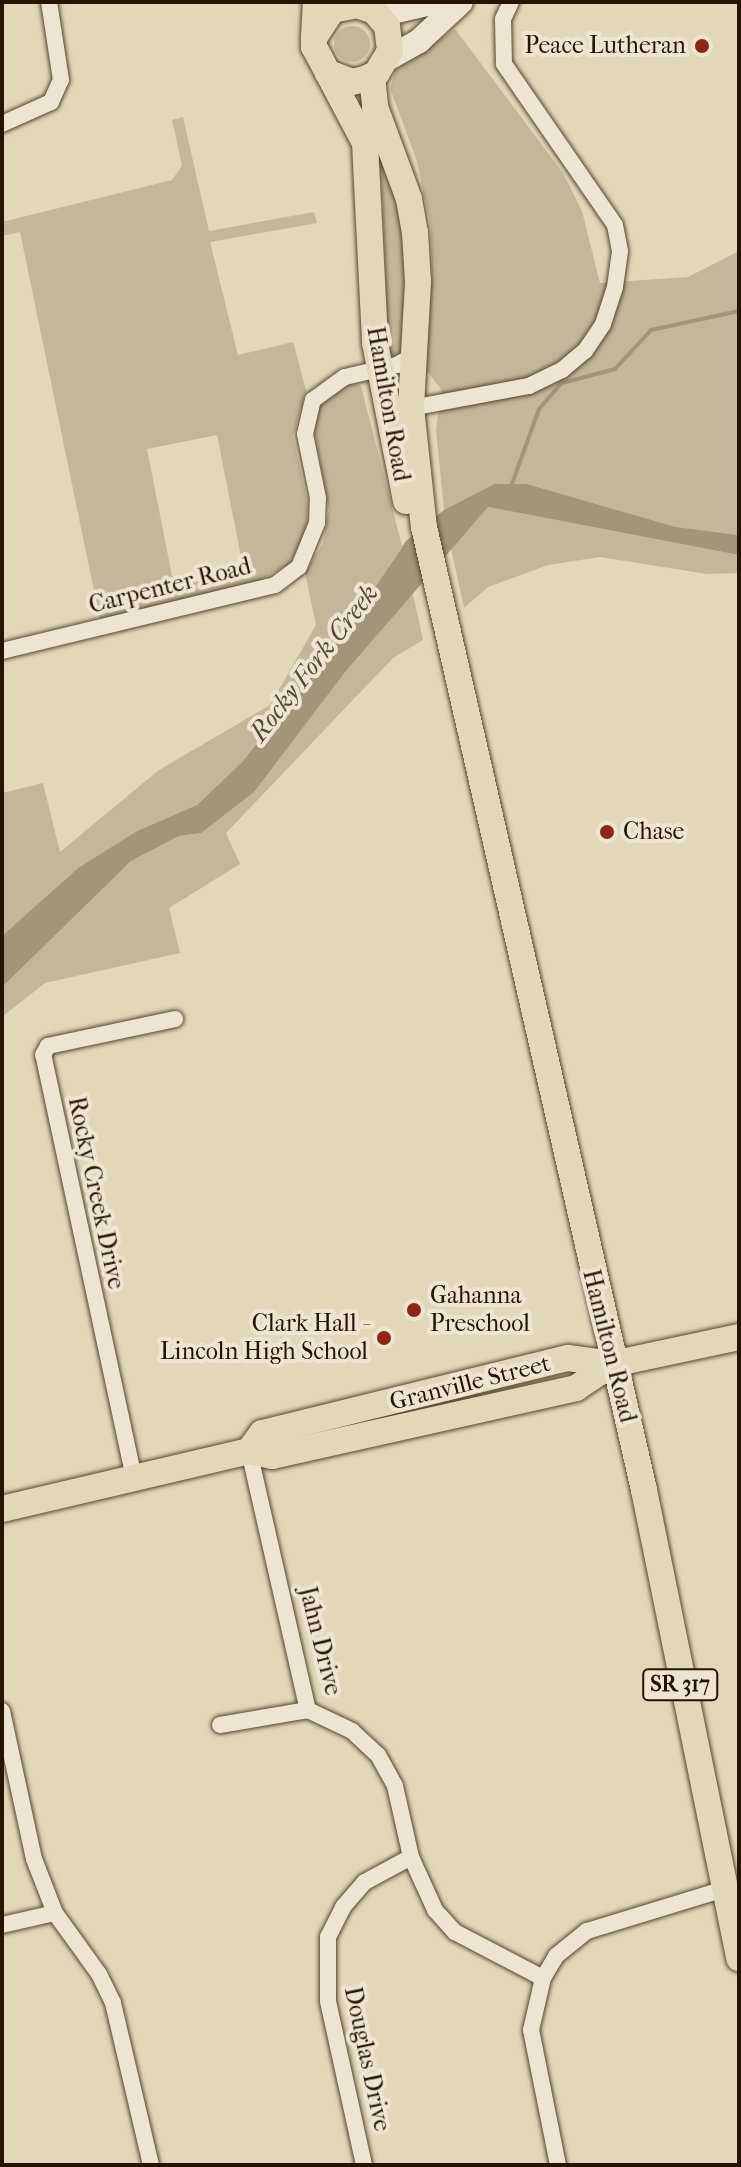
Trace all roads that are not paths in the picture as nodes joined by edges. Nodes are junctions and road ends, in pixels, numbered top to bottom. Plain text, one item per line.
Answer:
1 (49, 2) edge
2 (407, 2) edge
3 (436, 2) edge
4 (461, 2) edge
5 (511, 2) edge
6 (364, 7) edge
7 (319, 12) edge
8 (382, 66) junction
9 (328, 73) junction
10 (2, 124) edge
11 (415, 347) junction
12 (379, 369) junction
13 (411, 408) junction
14 (410, 482) junction
15 (2, 651) edge
16 (175, 1019) dead end
17 (739, 1337) edge
18 (612, 1364) junction
19 (249, 1451) junction
20 (134, 1478) junction
21 (2, 1509) edge
22 (308, 1710) junction
23 (2, 1711) edge
24 (220, 1725) dead end
25 (411, 1857) junction
26 (724, 1889) junction
27 (55, 1913) junction
28 (2, 1925) edge
29 (739, 1958) edge
30 (543, 1978) junction
31 (151, 2165) edge
32 (364, 2165) edge
33 (558, 2165) edge

1 - 10 street
2 - 6 main road
3 - 6 main road
4 - 8 main road
5 - 13 street
6 - 7 main road
6 - 8 main road
7 - 9 main road
8 - 9 main road
8 - 11 main road, Hamilton Road
9 - 12 main road, Hamilton Road
11 - 12 street, Carpenter Road
11 - 13 main road, Hamilton Road
12 - 14 main road, Hamilton Road
12 - 15 street, Carpenter Road
13 - 14 main road, Hamilton Road
14 - 18 main road, Hamilton Road
16 - 20 street, Rocky Creek Drive
17 - 18 main road
18 - 19 main road, Granville Street
18 - 26 main road, Hamilton Road / SR 317
19 - 20 main road, Granville Street
19 - 22 street, Jahn Drive
20 - 21 main road, Granville Street
22 - 24 street
22 - 25 street, Jahn Drive
23 - 27 street
25 - 30 street, Jahn Drive
25 - 32 street, Douglas Drive
26 - 29 main road, Hamilton Road / SR 317
26 - 30 street
27 - 28 street
27 - 31 street
30 - 33 street

